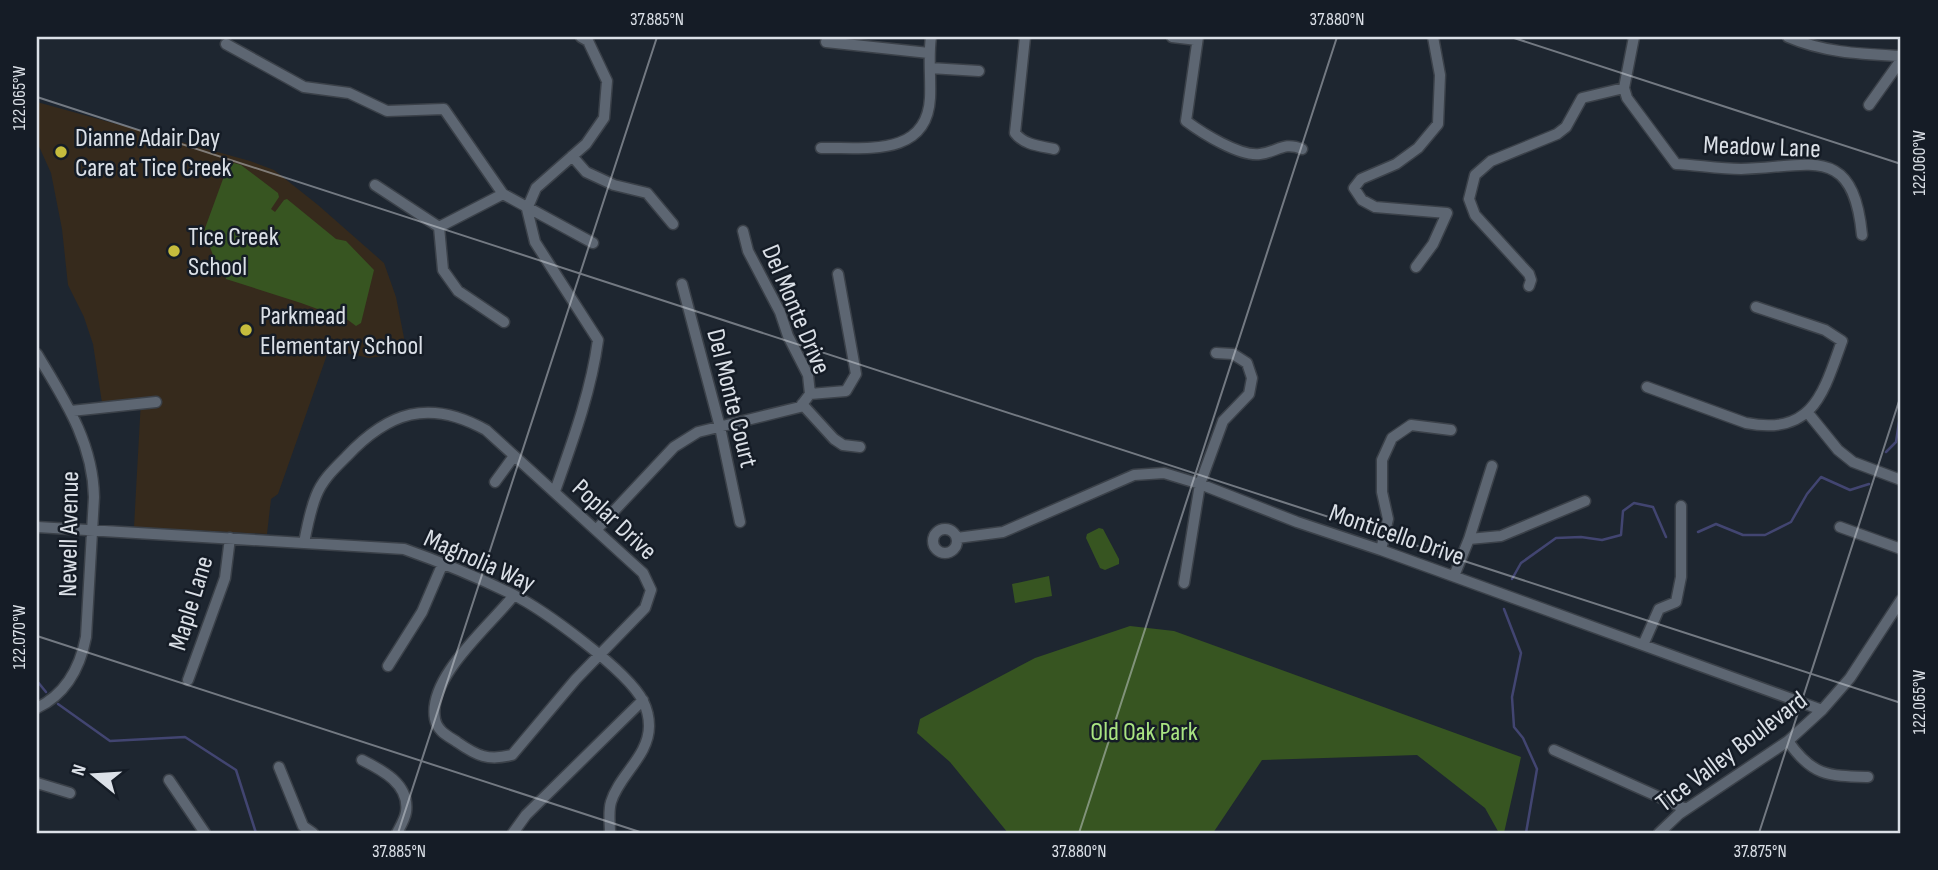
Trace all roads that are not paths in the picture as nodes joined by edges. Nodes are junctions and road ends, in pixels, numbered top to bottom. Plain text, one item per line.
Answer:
1 (581, 37) edge
2 (931, 37) edge
3 (1025, 37) edge
4 (1171, 37) edge
5 (1433, 37) edge
6 (1634, 37) edge
7 (1788, 37) edge
8 (1197, 38) edge
9 (826, 42) dead end
10 (226, 44) dead end
11 (929, 53) junction
12 (1901, 58) edge
13 (930, 68) junction
14 (979, 71) dead end
15 (1624, 88) junction
16 (1869, 105) dead end
17 (821, 148) dead end
18 (1054, 149) dead end
19 (1302, 149) dead end
20 (572, 156) junction
21 (375, 185) dead end
22 (503, 194) junction
23 (527, 209) junction
24 (673, 224) dead end
25 (439, 227) junction
26 (743, 231) dead end
27 (1862, 235) dead end
28 (593, 243) dead end
29 (1416, 267) dead end
30 (838, 274) dead end
31 (682, 284) dead end
32 (1529, 286) dead end
33 (1756, 307) dead end
34 (504, 322) dead end
35 (1216, 353) dead end
36 (37, 354) edge
37 (1647, 387) dead end
38 (810, 394) junction
39 (156, 402) dead end
40 (802, 404) junction
41 (71, 411) junction
42 (1808, 412) junction
43 (720, 427) junction
44 (1451, 430) dead end
45 (860, 447) dead end
46 (514, 456) junction
47 (1492, 466) dead end
48 (1901, 480) edge
49 (495, 482) dead end
50 (1200, 484) junction
51 (555, 491) junction
52 (1585, 501) dead end
53 (1681, 506) dead end
54 (740, 522) dead end
55 (37, 527) edge
56 (1840, 527) dead end
57 (597, 529) junction
58 (93, 531) junction
59 (230, 538) junction
60 (957, 538) dead end
61 (1469, 539) junction
62 (304, 543) junction
63 (1901, 549) edge
64 (1381, 550) junction
65 (443, 563) junction
66 (1454, 576) junction
67 (1184, 583) dead end
68 (514, 595) junction
69 (1901, 600) edge
70 (1643, 645) junction
71 (600, 656) junction
72 (388, 666) dead end
73 (188, 680) dead end
74 (643, 700) junction
75 (37, 708) edge
76 (1822, 710) junction
77 (1788, 741) junction
78 (1554, 750) dead end
79 (362, 760) dead end
80 (279, 766) dead end
81 (1868, 777) dead end
82 (169, 780) dead end
83 (37, 783) edge
84 (70, 793) dead end
85 (1685, 809) junction
86 (205, 833) edge
87 (313, 833) edge
88 (397, 833) edge
89 (513, 833) edge
90 (610, 833) edge
91 (1659, 833) edge

1 - 20 street
2 - 11 street
3 - 18 street
4 - 8 street
5 - 29 street
6 - 15 street
7 - 12 street
8 - 19 street
9 - 11 street
10 - 22 street
11 - 13 street
12 - 16 street
13 - 14 street
13 - 17 street
15 - 27 street, Meadow Lane
15 - 32 street
20 - 23 street
20 - 24 street
21 - 25 street
22 - 23 street
22 - 25 street
23 - 28 street
23 - 51 street
25 - 34 street
26 - 38 street, Del Monte Drive
30 - 38 street
31 - 43 street, Del Monte Court
33 - 42 street
35 - 50 street
36 - 41 street, Newell Avenue
37 - 42 street
38 - 40 street, Del Monte Drive
39 - 41 street
40 - 43 street, Del Monte Drive
40 - 45 street
41 - 58 street, Newell Avenue
42 - 48 street
43 - 54 street, Del Monte Court
43 - 57 street, Del Monte Drive
44 - 64 street
46 - 49 street
46 - 51 street, Poplar Drive
46 - 62 street, Poplar Drive
47 - 61 street
50 - 60 street, Monticello Drive
50 - 64 street, Monticello Drive
50 - 67 street
51 - 57 street, Poplar Drive
52 - 61 street
53 - 70 street
55 - 58 street, Magnolia Way
56 - 63 street
57 - 71 street, Poplar Drive
58 - 59 street, Magnolia Way
58 - 75 street, Newell Avenue
59 - 62 street, Magnolia Way
59 - 73 street, Maple Lane
61 - 66 street
62 - 65 street, Magnolia Way
64 - 66 street, Monticello Drive
65 - 68 street, Magnolia Way
65 - 72 street
66 - 70 street, Monticello Drive
68 - 71 street, Magnolia Way
68 - 71 street, Poplar Drive
69 - 76 street, Tice Valley Boulevard
70 - 76 street, Monticello Drive
71 - 74 street, Magnolia Way
74 - 89 street
74 - 90 street
76 - 77 street, Tice Valley Boulevard
77 - 81 street
77 - 85 street, Tice Valley Boulevard
78 - 85 street
79 - 88 street
80 - 87 street
82 - 86 street
83 - 84 street
85 - 91 street, Tice Valley Boulevard

